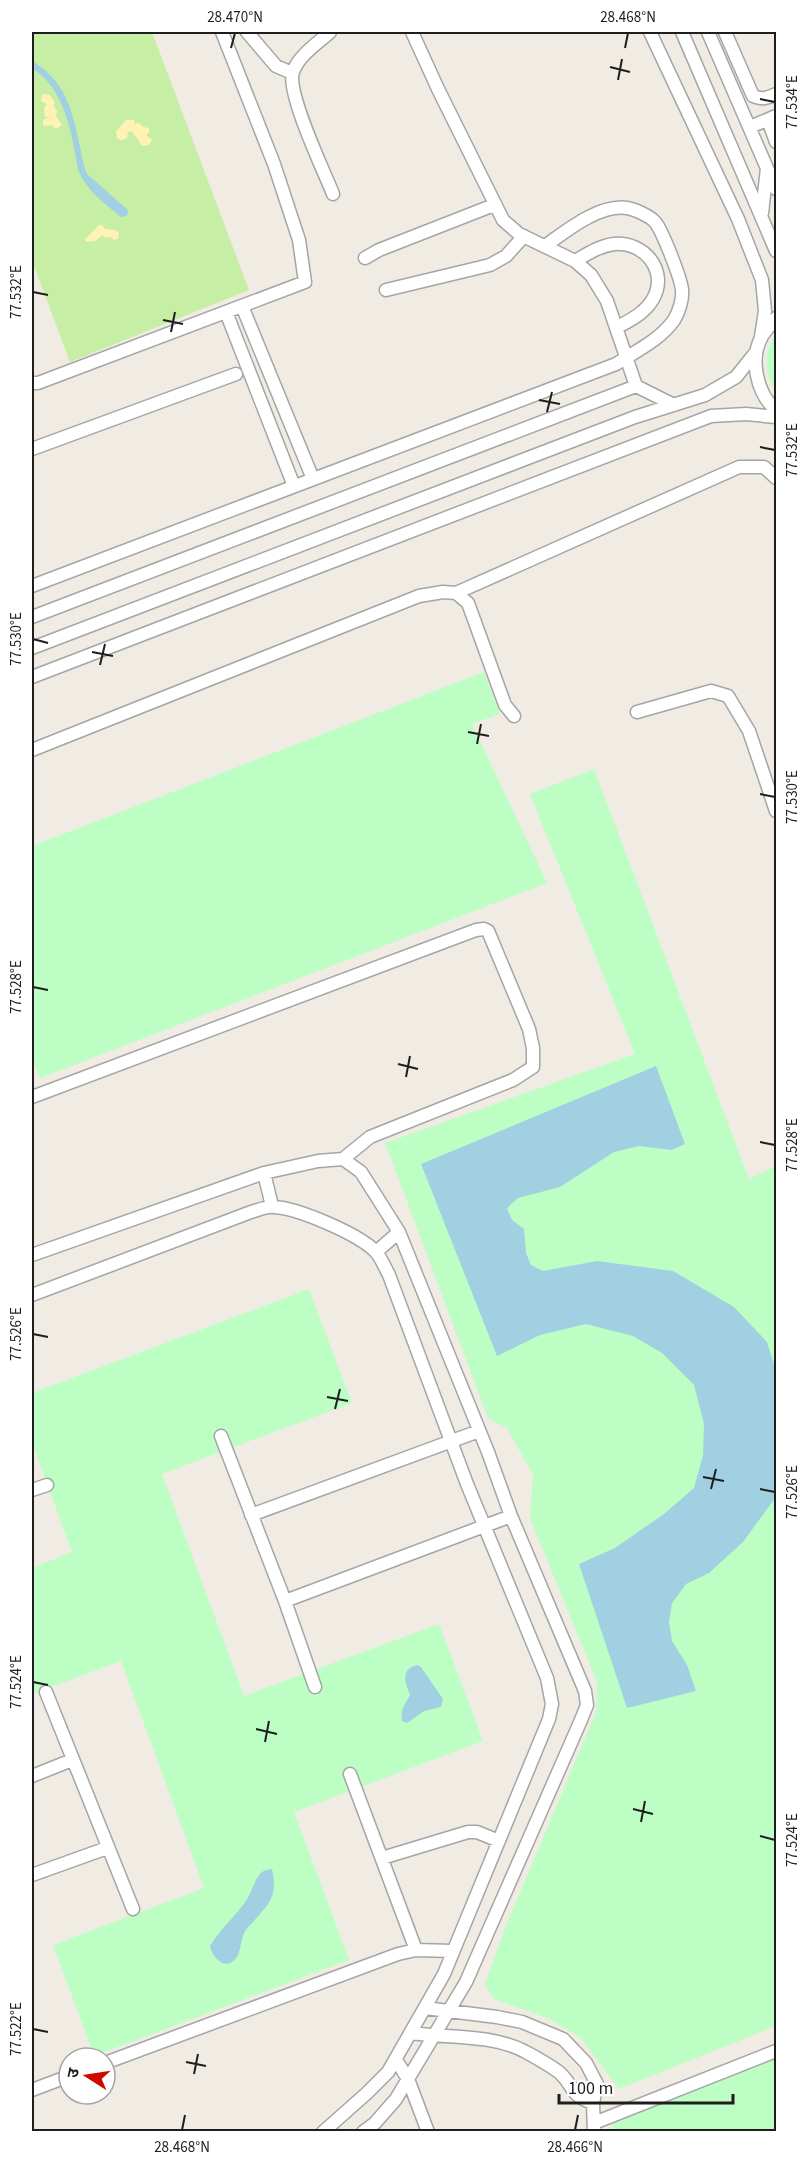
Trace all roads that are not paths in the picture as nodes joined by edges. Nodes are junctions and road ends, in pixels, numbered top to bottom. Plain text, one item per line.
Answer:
1 (222, 32) edge
2 (247, 32) edge
3 (330, 32) edge
4 (412, 32) edge
5 (650, 32) edge
6 (682, 32) edge
7 (708, 32) edge
8 (725, 32) edge
9 (292, 74) junction
10 (777, 94) edge
11 (772, 118) edge
12 (750, 127) junction
13 (777, 142) edge
14 (767, 166) junction
15 (777, 189) edge
16 (333, 194) dead end
17 (494, 205) junction
18 (762, 214) junction
19 (524, 236) junction
20 (545, 246) junction
21 (777, 251) edge
22 (364, 258) dead end
23 (575, 261) junction
24 (386, 290) dead end
25 (242, 306) junction
26 (226, 312) junction
27 (777, 318) edge
28 (616, 328) junction
29 (761, 337) junction
30 (756, 352) junction
31 (626, 357) junction
32 (236, 374) dead end
33 (32, 383) edge
34 (636, 386) junction
35 (674, 405) junction
36 (777, 410) edge
37 (777, 417) edge
38 (32, 449) edge
39 (777, 478) edge
40 (313, 479) junction
41 (294, 486) junction
42 (32, 586) edge
43 (456, 592) junction
44 (32, 617) edge
45 (32, 648) edge
46 (32, 677) edge
47 (637, 712) dead end
48 (514, 716) dead end
49 (32, 750) edge
50 (777, 811) edge
51 (32, 1097) edge
52 (343, 1159) junction
53 (264, 1173) junction
54 (272, 1206) junction
55 (399, 1232) junction
56 (376, 1252) junction
57 (32, 1255) edge
58 (32, 1295) edge
59 (479, 1431) junction
60 (221, 1436) dead end
61 (452, 1442) junction
62 (47, 1485) dead end
63 (32, 1490) edge
64 (251, 1515) junction
65 (512, 1516) junction
66 (484, 1528) junction
67 (285, 1601) junction
68 (315, 1687) dead end
69 (46, 1692) dead end
70 (72, 1760) junction
71 (350, 1774) dead end
72 (32, 1776) edge
73 (499, 1841) junction
74 (107, 1848) junction
75 (382, 1858) junction
76 (32, 1875) edge
77 (133, 1909) dead end
78 (416, 1950) junction
79 (452, 1952) junction
80 (425, 2008) junction
81 (448, 2012) junction
82 (411, 2033) junction
83 (432, 2036) junction
84 (777, 2051) edge
85 (117, 2059) edge
86 (396, 2060) junction
87 (408, 2079) junction
88 (57, 2081) edge
89 (32, 2090) edge
90 (592, 2103) junction
91 (594, 2127) edge
92 (323, 2132) edge
93 (363, 2132) edge
94 (428, 2132) edge

1 - 25 street
2 - 9 street
3 - 9 street
4 - 17 street
5 - 29 street
6 - 18 street
7 - 12 street
8 - 10 street
9 - 16 street
11 - 12 street
11 - 13 street
12 - 14 street
14 - 15 street
14 - 18 street
17 - 19 street
17 - 22 street
18 - 21 street
19 - 20 street
19 - 24 street
20 - 23 street
20 - 31 street
23 - 28 street
23 - 28 street
25 - 26 street
25 - 40 street
26 - 33 street
26 - 41 street
27 - 29 street
28 - 31 street
29 - 30 street
30 - 35 street
30 - 36 street
31 - 34 street
31 - 40 street
32 - 38 street
34 - 35 street
34 - 44 street
35 - 45 street
37 - 46 street
39 - 43 street
40 - 41 street
41 - 42 street
43 - 48 street
43 - 49 street
47 - 50 street
51 - 52 street
52 - 53 street
52 - 55 street
53 - 54 street
53 - 57 street
54 - 56 street
54 - 58 street
55 - 56 street
55 - 59 street
56 - 61 street
59 - 61 street
59 - 65 street
60 - 64 street
61 - 64 street
61 - 66 street
62 - 63 street
64 - 67 street
65 - 66 street
65 - 81 street
66 - 67 street
66 - 73 street
67 - 68 street
69 - 70 street
70 - 72 street
70 - 74 street
71 - 75 street
73 - 75 street
73 - 79 street
74 - 76 street
74 - 77 street
75 - 78 street
78 - 79 street
78 - 85 street
79 - 80 street
80 - 81 street
80 - 82 street
81 - 83 street
81 - 90 street
82 - 83 street
82 - 86 street
83 - 87 street
83 - 90 street
84 - 91 street
86 - 87 street
86 - 92 street
87 - 93 street
87 - 94 street
88 - 89 street
90 - 91 street

